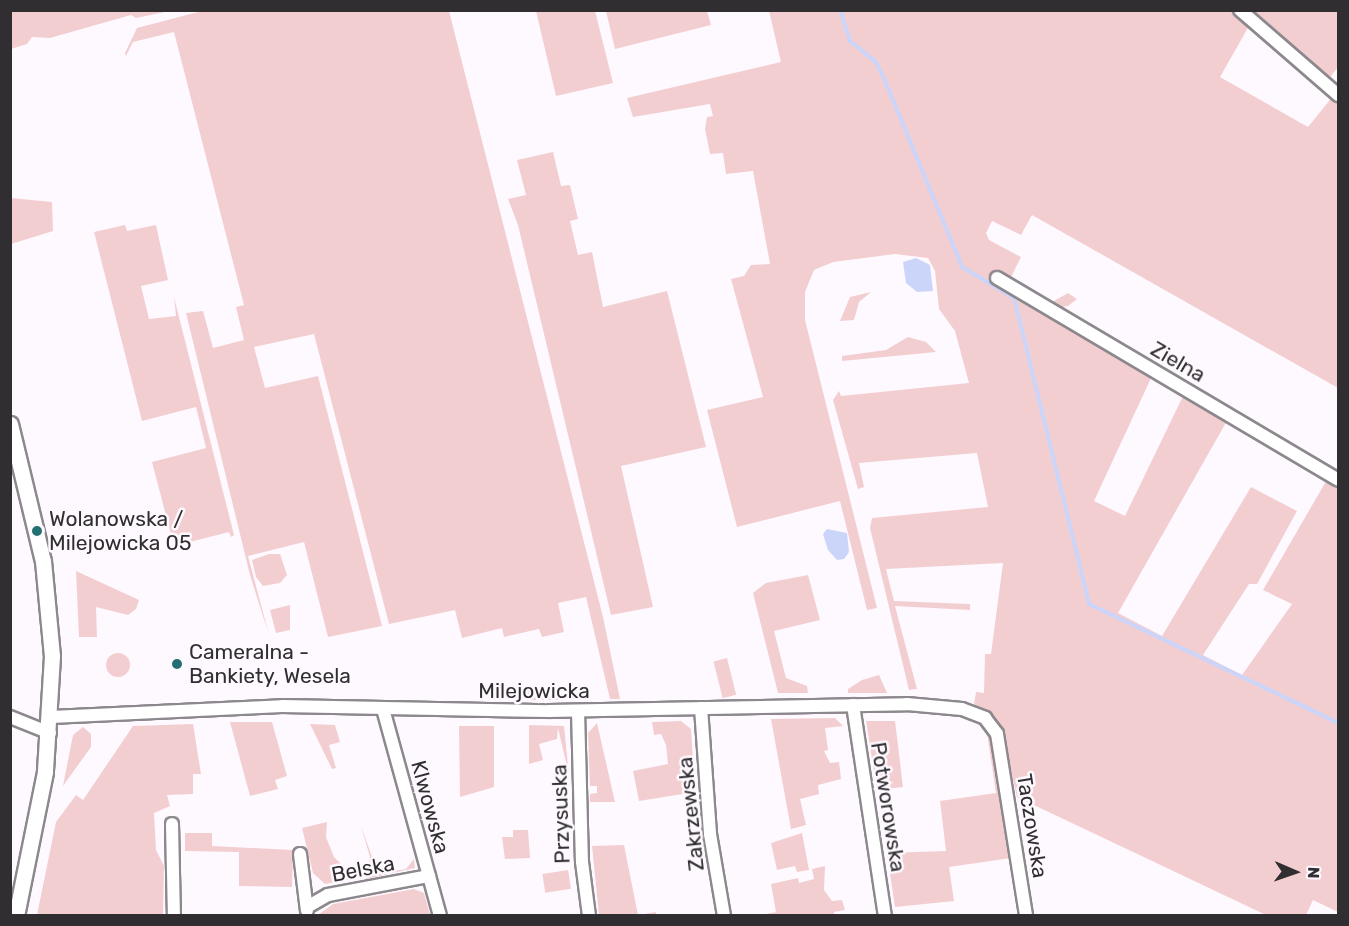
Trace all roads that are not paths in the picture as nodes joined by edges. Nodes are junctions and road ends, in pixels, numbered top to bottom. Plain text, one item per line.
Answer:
1 (1240, 10) edge
2 (1338, 95) edge
3 (997, 278) dead end
4 (10, 424) edge
5 (1338, 480) edge
6 (853, 705) junction
7 (701, 708) junction
8 (383, 709) junction
9 (578, 711) junction
10 (10, 717) edge
11 (51, 725) junction
12 (999, 743) joint
13 (172, 824) dead end
14 (300, 854) dead end
15 (429, 876) junction
16 (307, 911) edge
17 (16, 915) edge
18 (174, 915) edge
19 (440, 915) edge
20 (589, 915) edge
21 (724, 915) edge
22 (885, 915) edge
23 (1026, 915) edge

1 - 2 street
3 - 5 street, Zielna
4 - 11 street
6 - 7 street, Milejowicka
6 - 12 street, Milejowicka
6 - 22 street, Potworowska
7 - 9 street, Milejowicka
7 - 21 street, Zakrzewska
8 - 9 street, Milejowicka
8 - 11 street, Milejowicka
8 - 15 street, Klwowska
9 - 20 street, Przysuska
10 - 11 street
11 - 17 street
12 - 23 street, Taczowska
13 - 18 street
14 - 16 street
15 - 16 street, Belska
15 - 19 street, Klwowska

